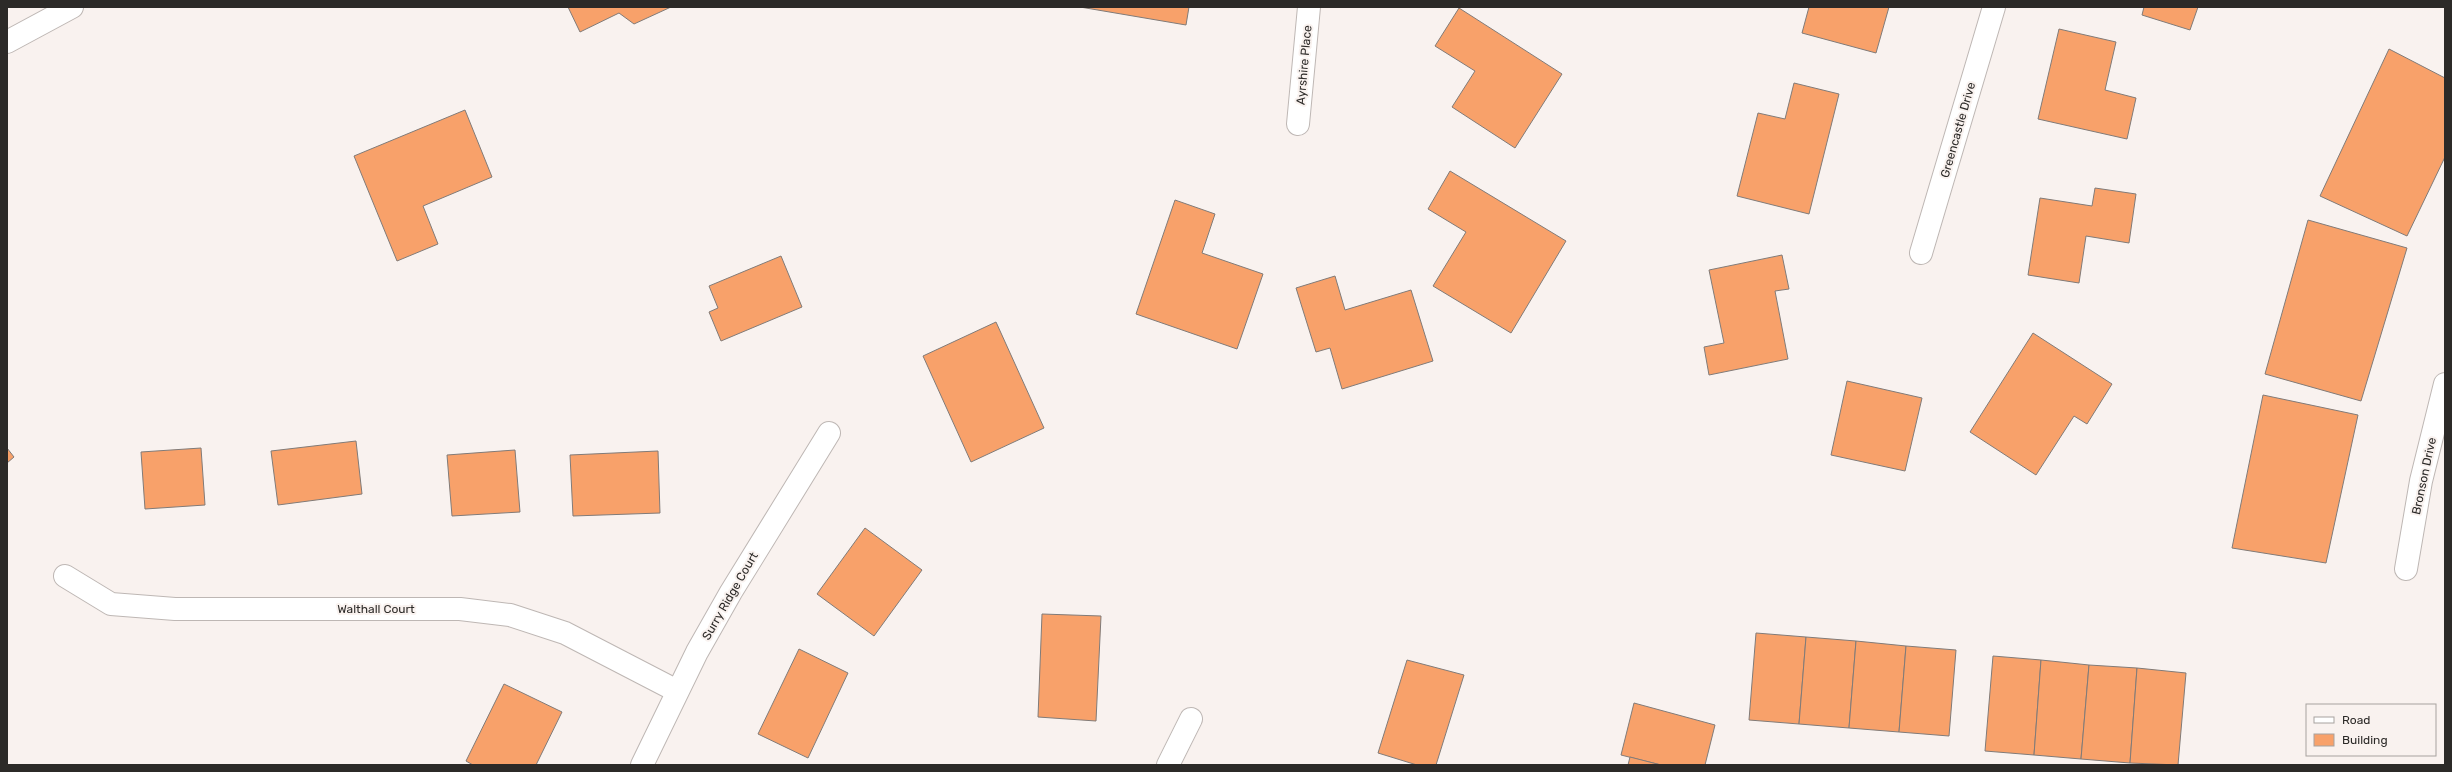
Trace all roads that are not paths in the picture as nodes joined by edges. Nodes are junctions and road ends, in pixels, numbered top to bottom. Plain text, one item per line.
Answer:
1 (72, 7) edge
2 (1309, 7) edge
3 (1994, 7) edge
4 (7, 42) edge
5 (1298, 124) dead end
6 (1921, 253) dead end
7 (2445, 384) edge
8 (829, 433) dead end
9 (2406, 569) dead end
10 (65, 576) dead end
11 (678, 691) junction
12 (1191, 719) dead end
13 (642, 765) edge
14 (1168, 765) edge

1 - 4 street
2 - 5 street, Ayrshire Place
3 - 6 street, Greencastle Drive
7 - 9 street, Bronson Drive
8 - 11 street, Surry Ridge Court
10 - 11 street, Walthall Court
11 - 13 street, Surry Ridge Court
12 - 14 street

